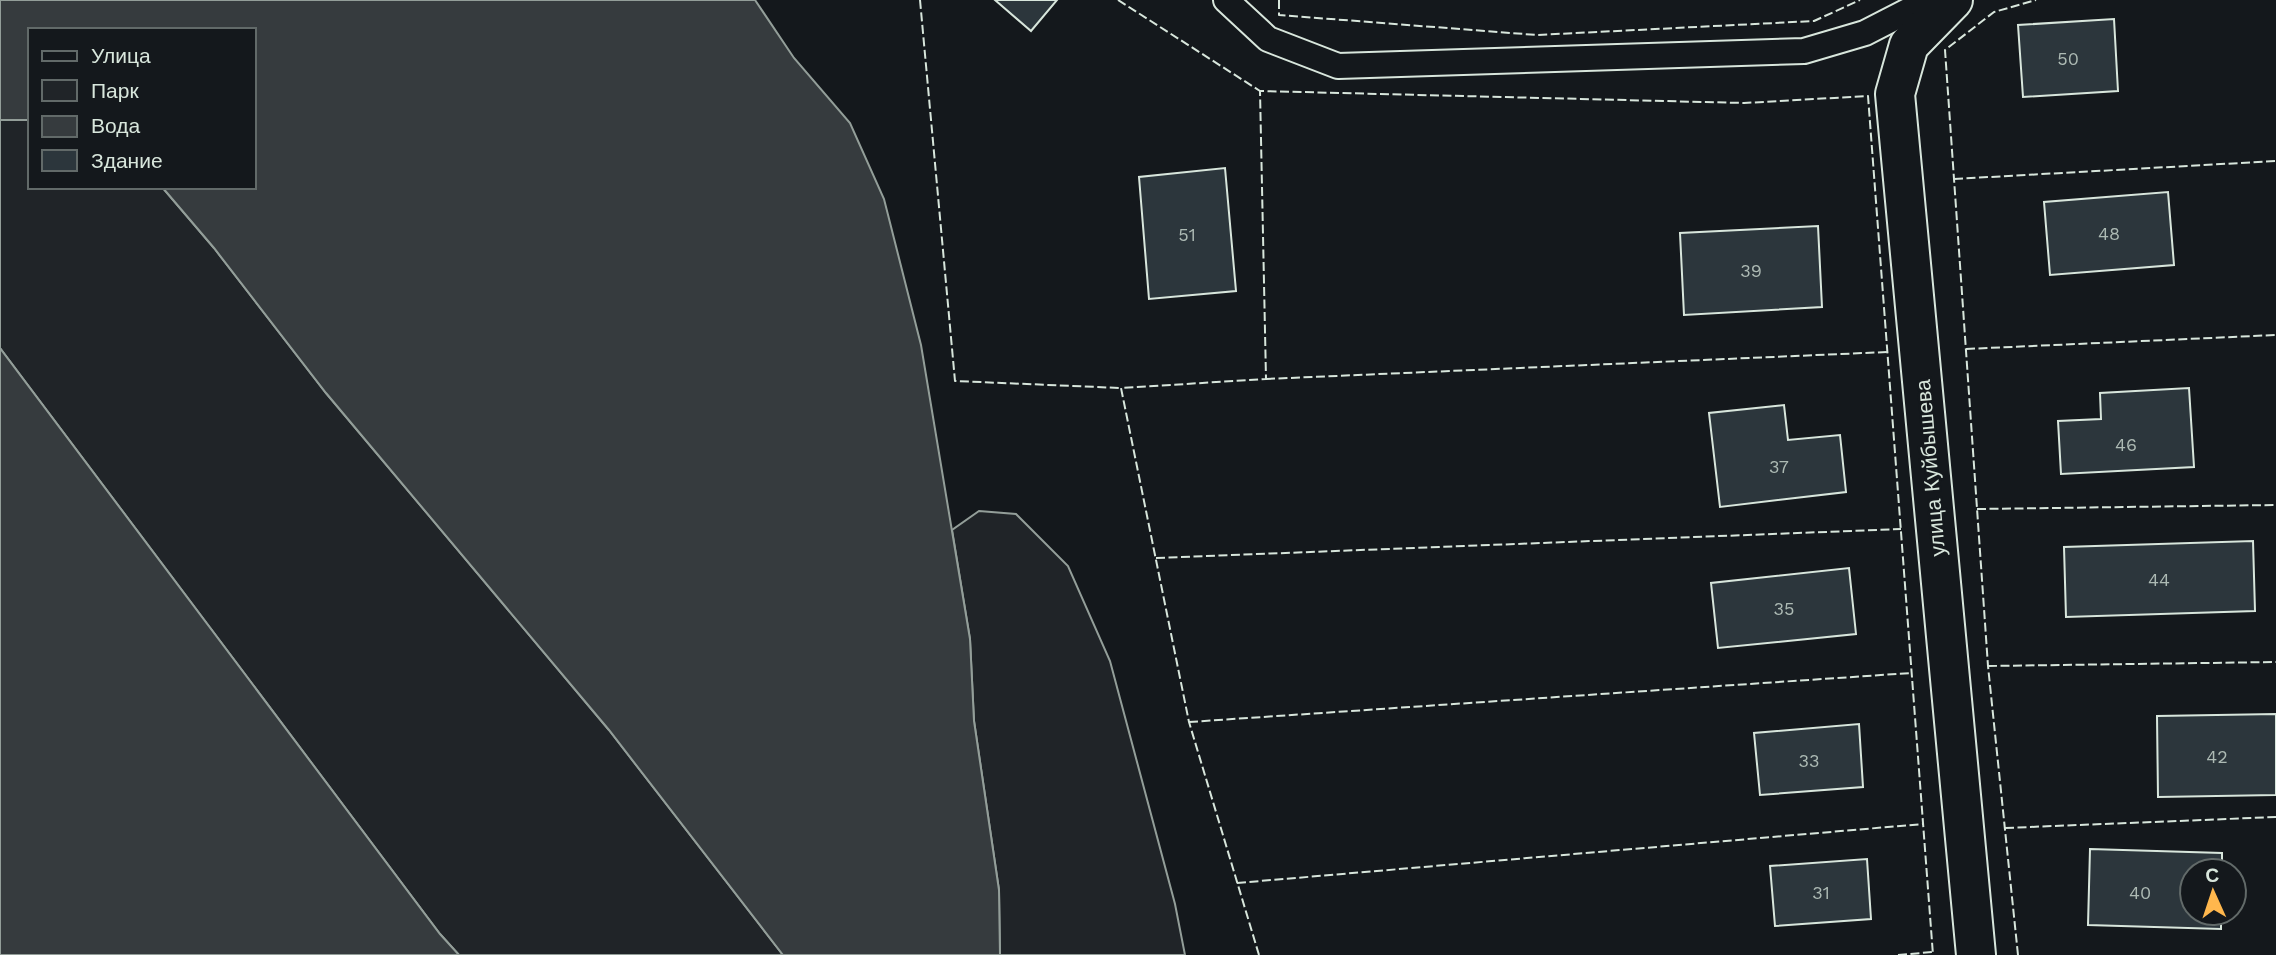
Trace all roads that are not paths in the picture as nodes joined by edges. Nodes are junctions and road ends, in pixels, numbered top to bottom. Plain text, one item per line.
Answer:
1 (1226, 0) edge
2 (1929, 0) edge
3 (1953, 0) edge
4 (1976, 955) edge

1 - 2 lane
3 - 4 street, улица Куйбышева

